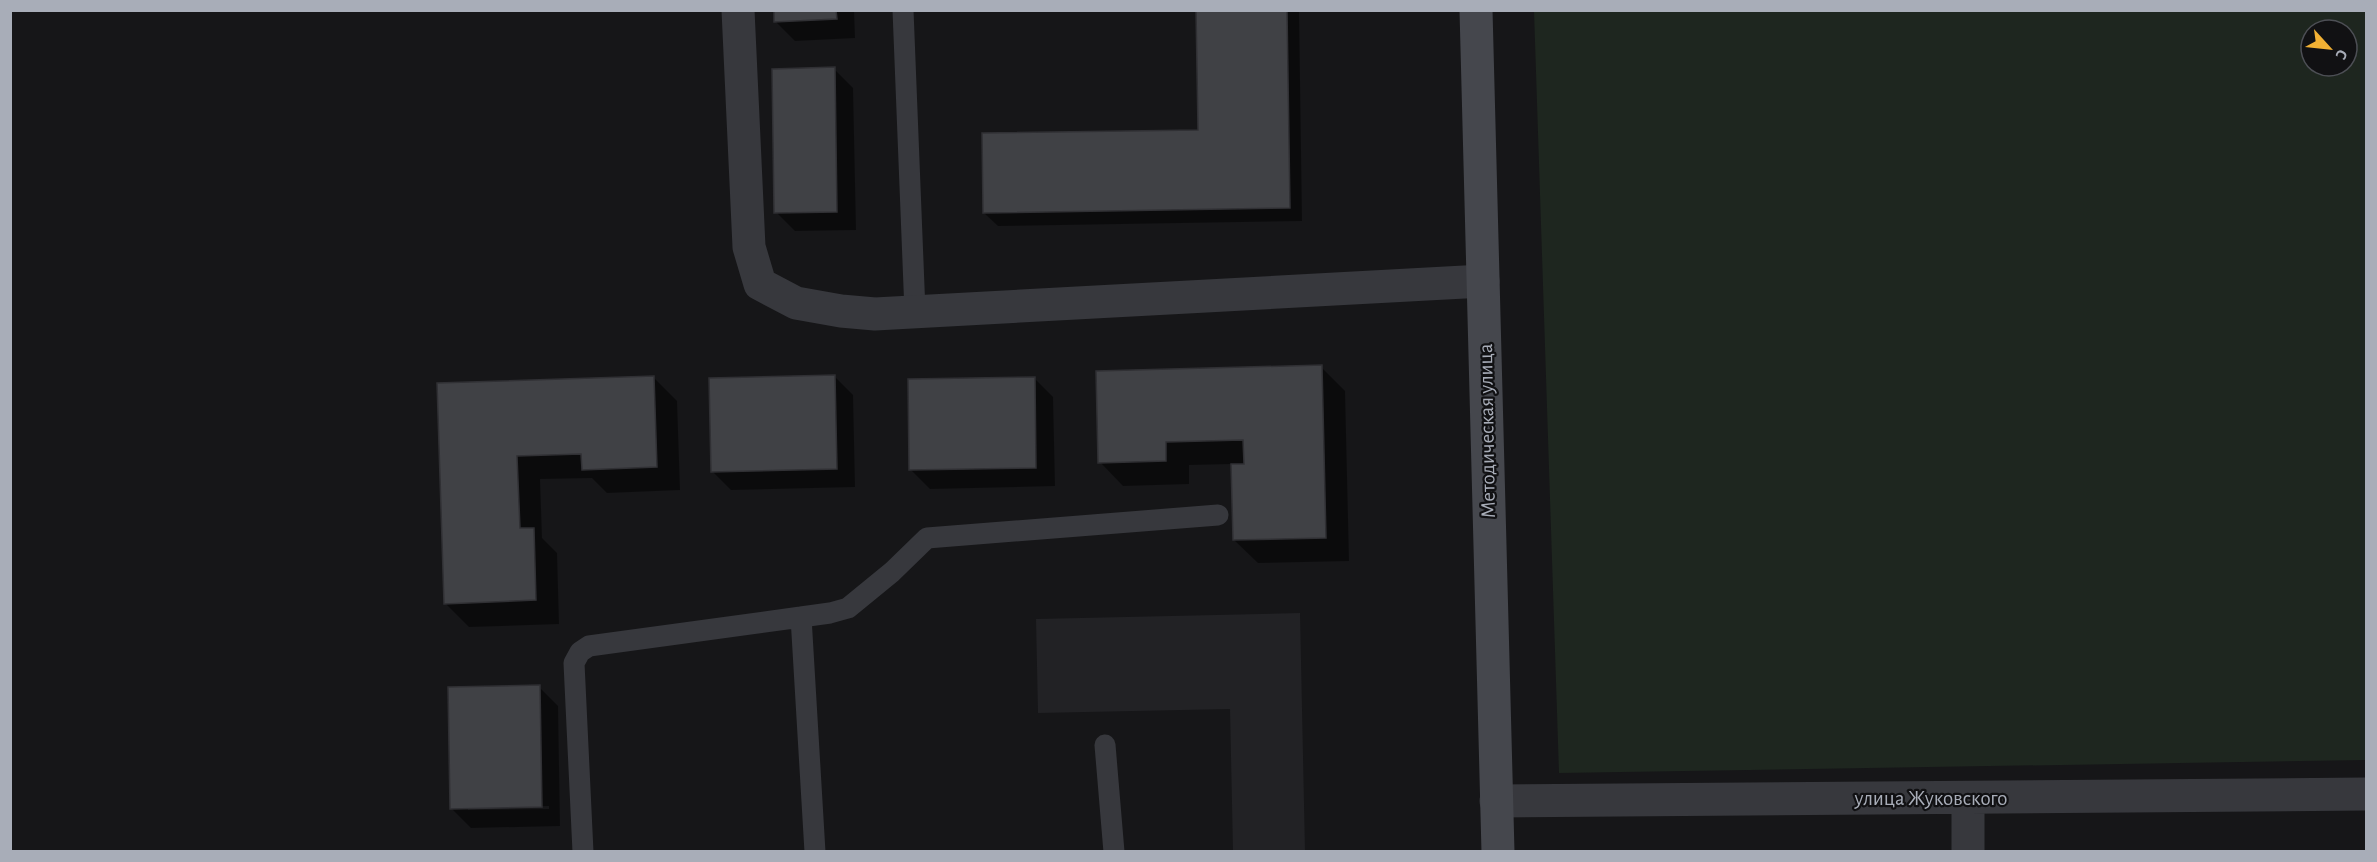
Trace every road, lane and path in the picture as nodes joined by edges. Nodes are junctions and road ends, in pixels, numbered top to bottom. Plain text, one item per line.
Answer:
1 (738, 10) edge
2 (903, 10) edge
3 (1476, 10) edge
4 (1483, 280) junction
5 (915, 312) junction
6 (1218, 515) dead end
7 (801, 617) junction
8 (1105, 745) dead end
9 (2367, 794) edge
10 (1968, 798) junction
11 (1496, 801) junction
12 (583, 852) edge
13 (815, 852) edge
14 (1114, 852) edge
15 (1498, 852) edge
16 (1968, 852) edge

1 - 5 street
2 - 5 lane
3 - 4 main road, Методическая улица
4 - 5 street
4 - 11 main road, Методическая улица
6 - 7 lane
7 - 12 lane
7 - 13 lane
8 - 14 lane
9 - 10 street, улица Жуковского
10 - 11 street, улица Жуковского
10 - 16 street
11 - 15 main road, Методическая улица

